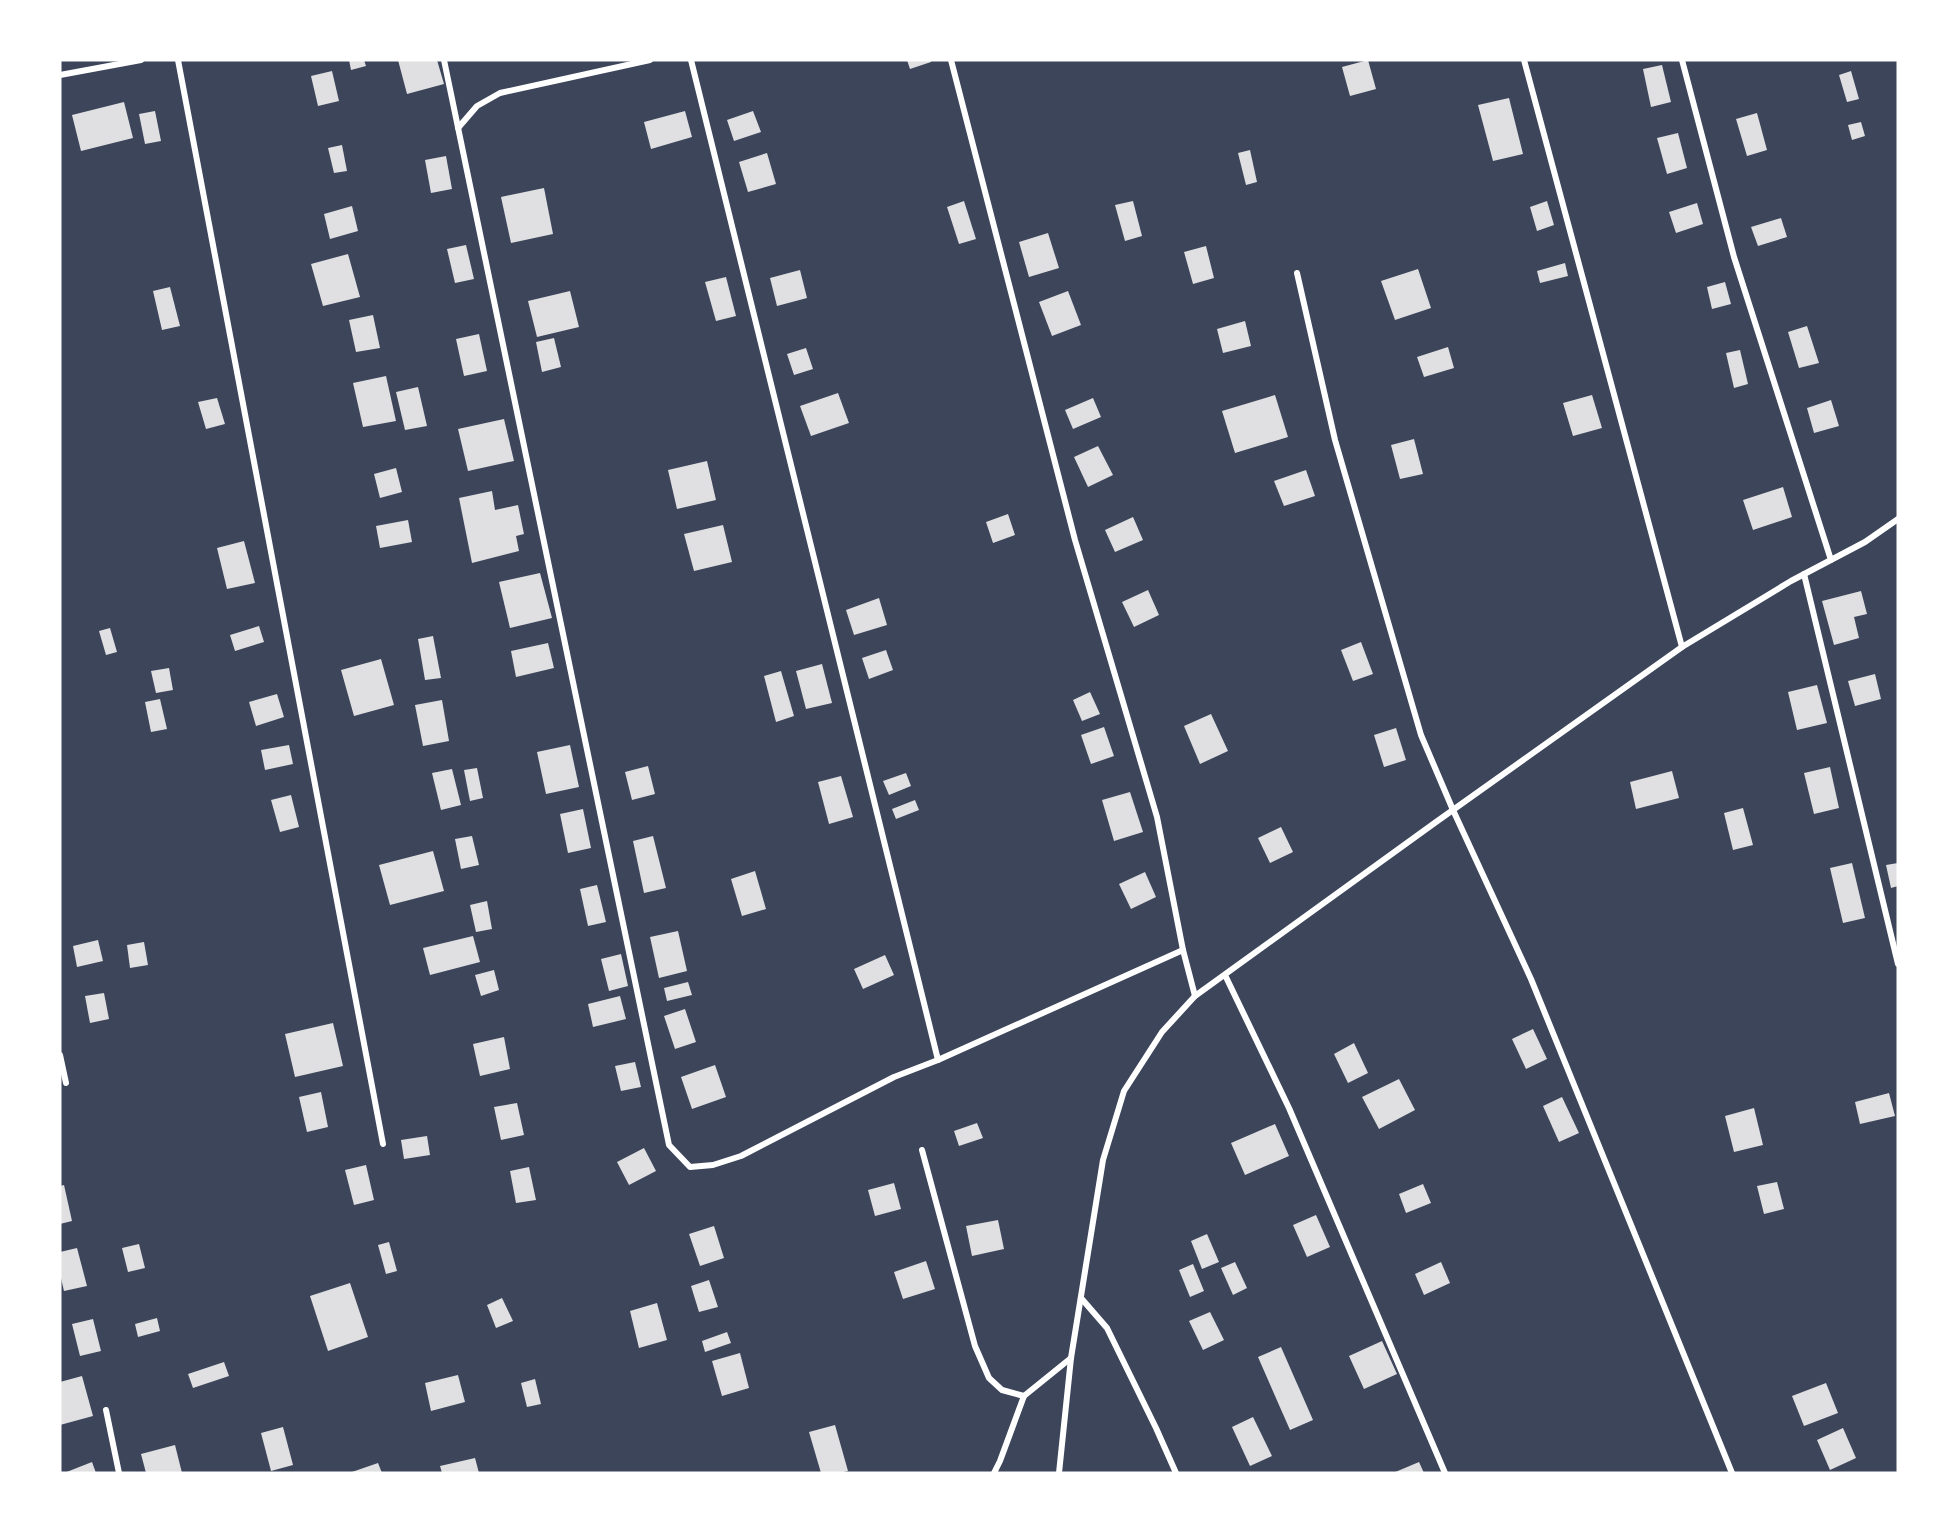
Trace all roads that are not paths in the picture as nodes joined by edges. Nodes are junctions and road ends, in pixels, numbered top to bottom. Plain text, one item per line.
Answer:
1 (141, 60) edge
2 (178, 60) edge
3 (444, 60) edge
4 (650, 60) edge
5 (691, 60) edge
6 (951, 60) edge
7 (1524, 60) edge
8 (1682, 60) edge
9 (60, 75) edge
10 (458, 128) junction
11 (1297, 273) dead end
12 (1898, 519) edge
13 (1831, 560) junction
14 (1804, 574) junction
15 (1682, 647) junction
16 (1453, 810) junction
17 (1183, 950) junction
18 (1898, 964) edge
19 (1225, 975) junction
20 (1196, 996) junction
21 (60, 1055) edge
22 (938, 1060) junction
23 (66, 1083) dead end
24 (383, 1144) dead end
25 (922, 1150) dead end
26 (1081, 1298) junction
27 (1071, 1358) junction
28 (1024, 1396) junction
29 (106, 1410) dead end
30 (119, 1473) edge
31 (994, 1473) edge
32 (1059, 1473) edge
33 (1176, 1473) edge
34 (1445, 1473) edge
35 (1732, 1473) edge

1 - 9 street
2 - 24 street
3 - 10 street
4 - 10 street
5 - 22 street
6 - 17 street
7 - 15 street
8 - 13 street
10 - 22 street
11 - 16 street
12 - 13 street
13 - 14 street
14 - 15 street
14 - 18 street
15 - 16 street
16 - 19 street
16 - 35 street
17 - 20 street
17 - 22 street
19 - 20 street
19 - 34 street
20 - 26 street
21 - 23 street
25 - 28 street
26 - 27 street
26 - 33 street
27 - 28 street
27 - 32 street
28 - 31 street
29 - 30 street

